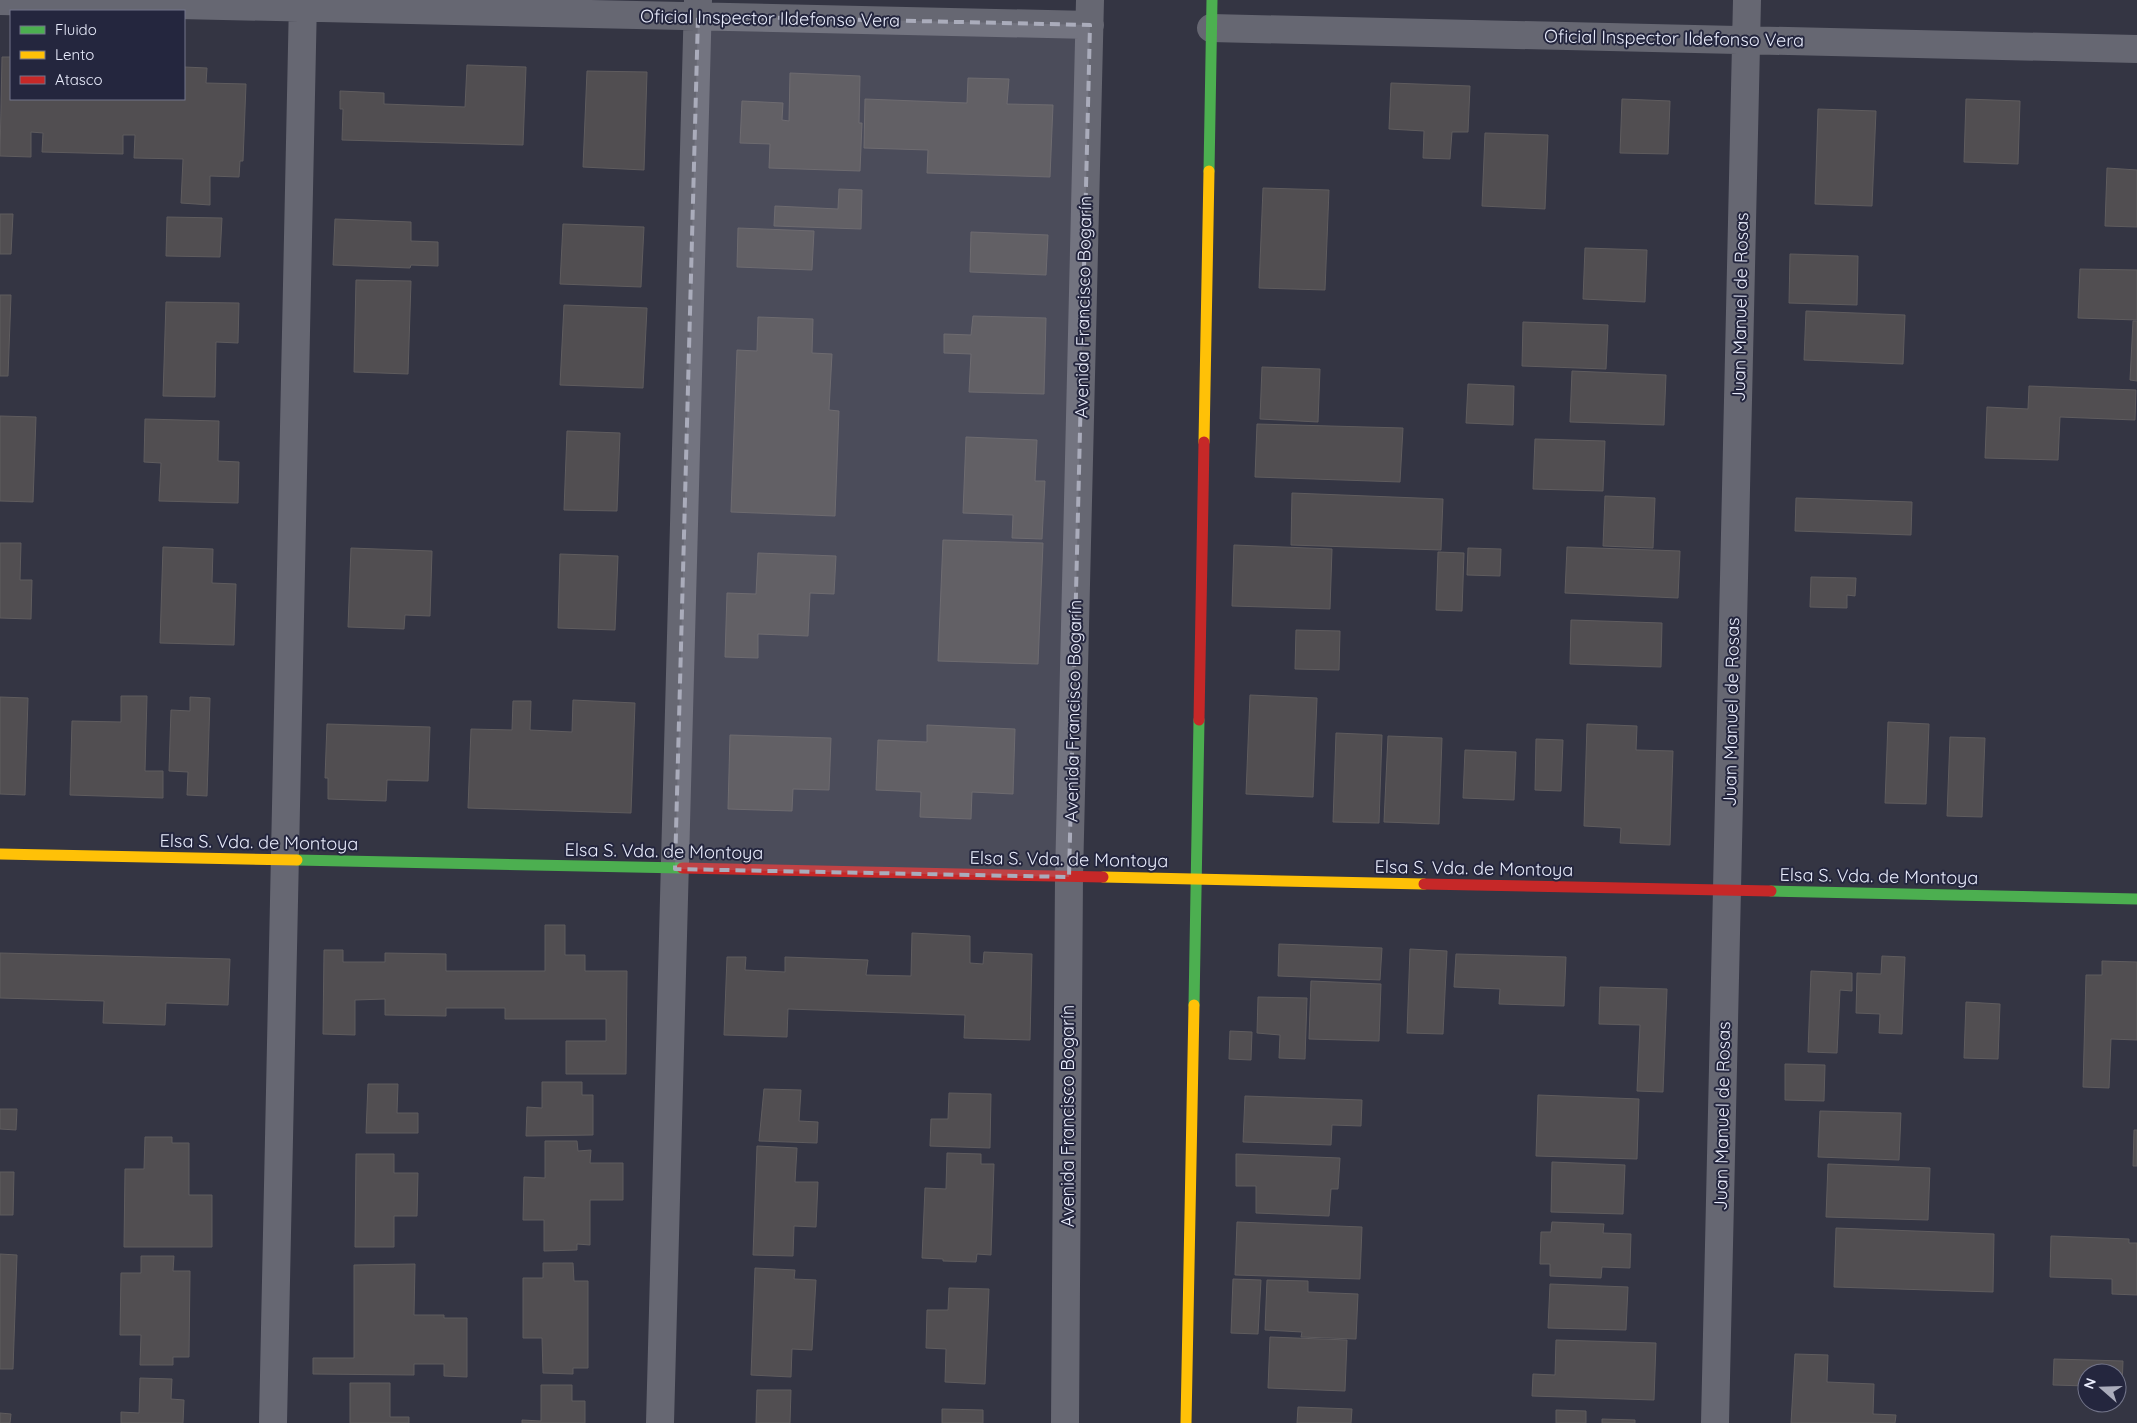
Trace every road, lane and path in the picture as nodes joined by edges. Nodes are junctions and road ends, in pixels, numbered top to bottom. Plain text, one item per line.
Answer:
1 (1212, 0) edge
2 (1747, 0) edge
3 (0, 1) edge
4 (303, 4) edge
5 (698, 8) edge
6 (1090, 13) edge
7 (1211, 28) junction
8 (1746, 40) junction
9 (2137, 49) edge
10 (0, 854) edge
11 (284, 860) junction
12 (675, 869) junction
13 (1069, 877) junction
14 (1196, 879) junction
15 (1727, 891) junction
16 (2137, 899) edge
17 (273, 1423) edge
18 (660, 1423) edge
19 (1065, 1423) edge
20 (1186, 1423) edge
21 (1715, 1423) edge

1 - 7 street
2 - 8 street, Juan Manuel de Rosas
3 - 4 street, Oficial Inspector Ildefonso Vera
4 - 5 street, Oficial Inspector Ildefonso Vera
4 - 11 street
5 - 6 street, Oficial Inspector Ildefonso Vera
5 - 12 street
6 - 13 street, Avenida Francisco Bogarín
7 - 8 street, Oficial Inspector Ildefonso Vera
7 - 14 street
8 - 9 street, Oficial Inspector Ildefonso Vera
8 - 15 street, Juan Manuel de Rosas
10 - 11 street, Elsa S. Vda. de Montoya
11 - 12 street, Elsa S. Vda. de Montoya
11 - 17 street
12 - 13 street, Elsa S. Vda. de Montoya
12 - 18 street
13 - 14 street, Elsa S. Vda. de Montoya
13 - 19 street, Avenida Francisco Bogarín
14 - 15 street, Elsa S. Vda. de Montoya
14 - 20 street
15 - 16 street, Elsa S. Vda. de Montoya
15 - 21 street, Juan Manuel de Rosas

